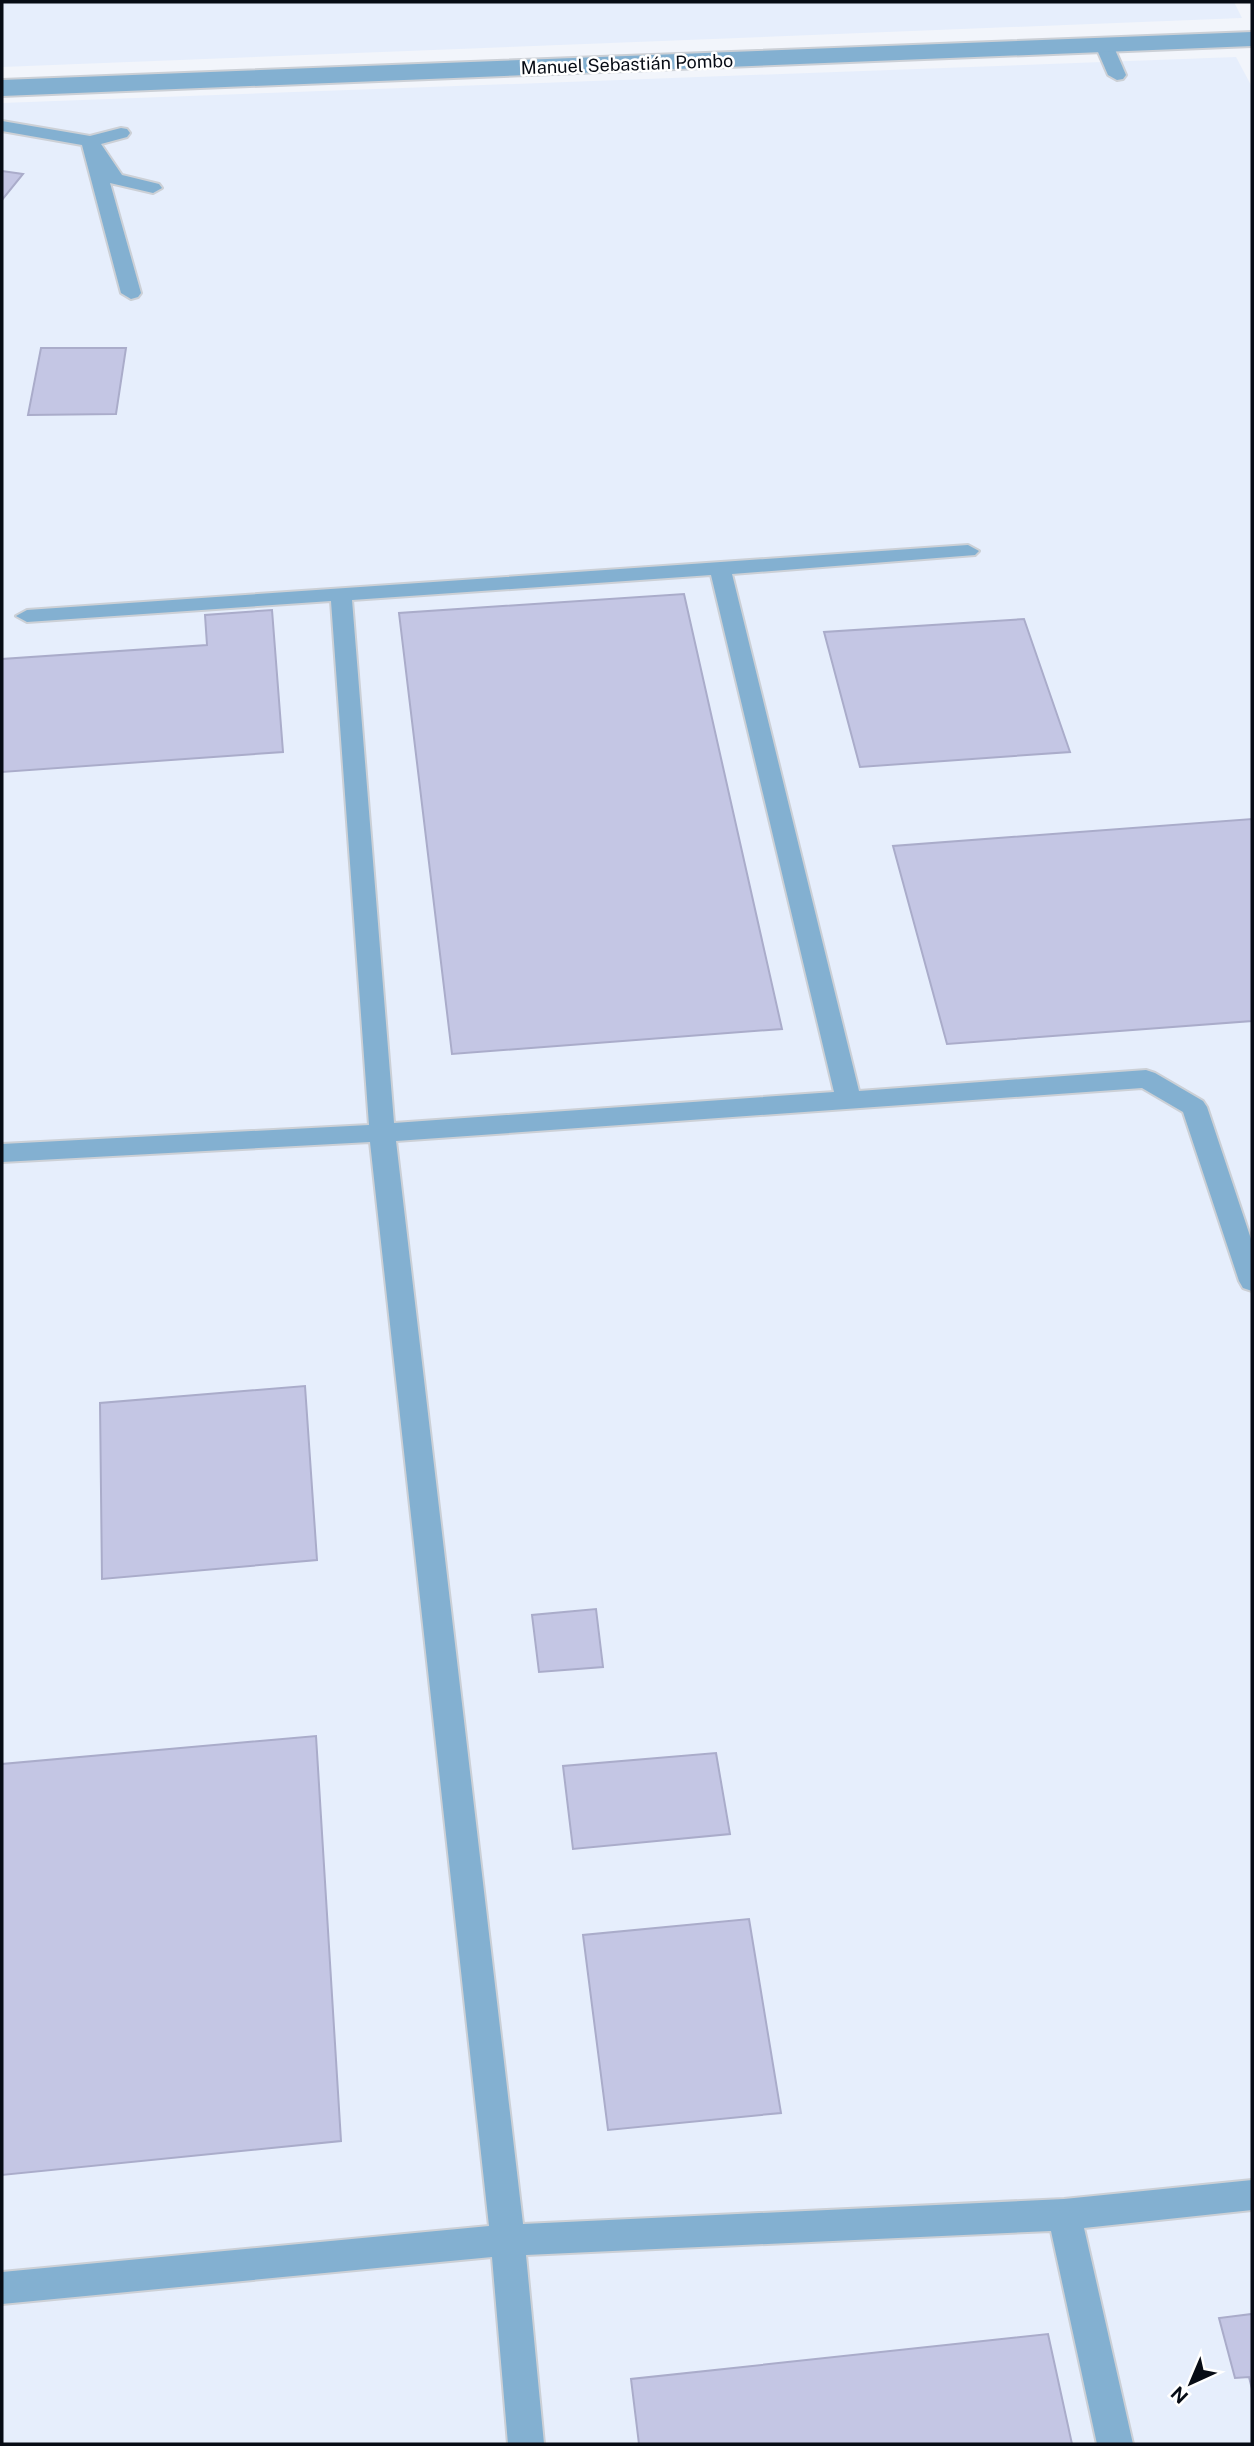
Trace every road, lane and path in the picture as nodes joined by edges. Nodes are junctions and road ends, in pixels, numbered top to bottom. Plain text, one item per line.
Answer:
1 (1252, 39) edge
2 (1104, 45) junction
3 (1116, 75) dead end
4 (2, 88) edge
5 (2, 126) edge
6 (121, 133) dead end
7 (90, 141) junction
8 (153, 188) dead end
9 (131, 293) dead end
10 (968, 551) dead end
11 (720, 568) junction
12 (341, 594) junction
13 (27, 616) dead end
14 (849, 1101) junction
15 (382, 1133) junction
16 (2, 1153) edge
17 (1252, 1281) edge
18 (1252, 2195) edge
19 (1064, 2216) junction
20 (508, 2240) junction
21 (2, 2288) edge
22 (526, 2444) edge
23 (1115, 2444) edge

1 - 2 street, Manuel Sebastián Pombo
2 - 3 lane
2 - 4 street, Manuel Sebastián Pombo
5 - 7 lane
6 - 7 lane
7 - 8 lane
7 - 9 lane
10 - 11 lane
11 - 12 lane
11 - 14 lane
12 - 13 lane
12 - 15 lane
14 - 15 lane
14 - 17 lane
15 - 16 lane
15 - 20 lane
18 - 19 lane
19 - 20 lane
19 - 23 lane
20 - 21 lane
20 - 22 lane

